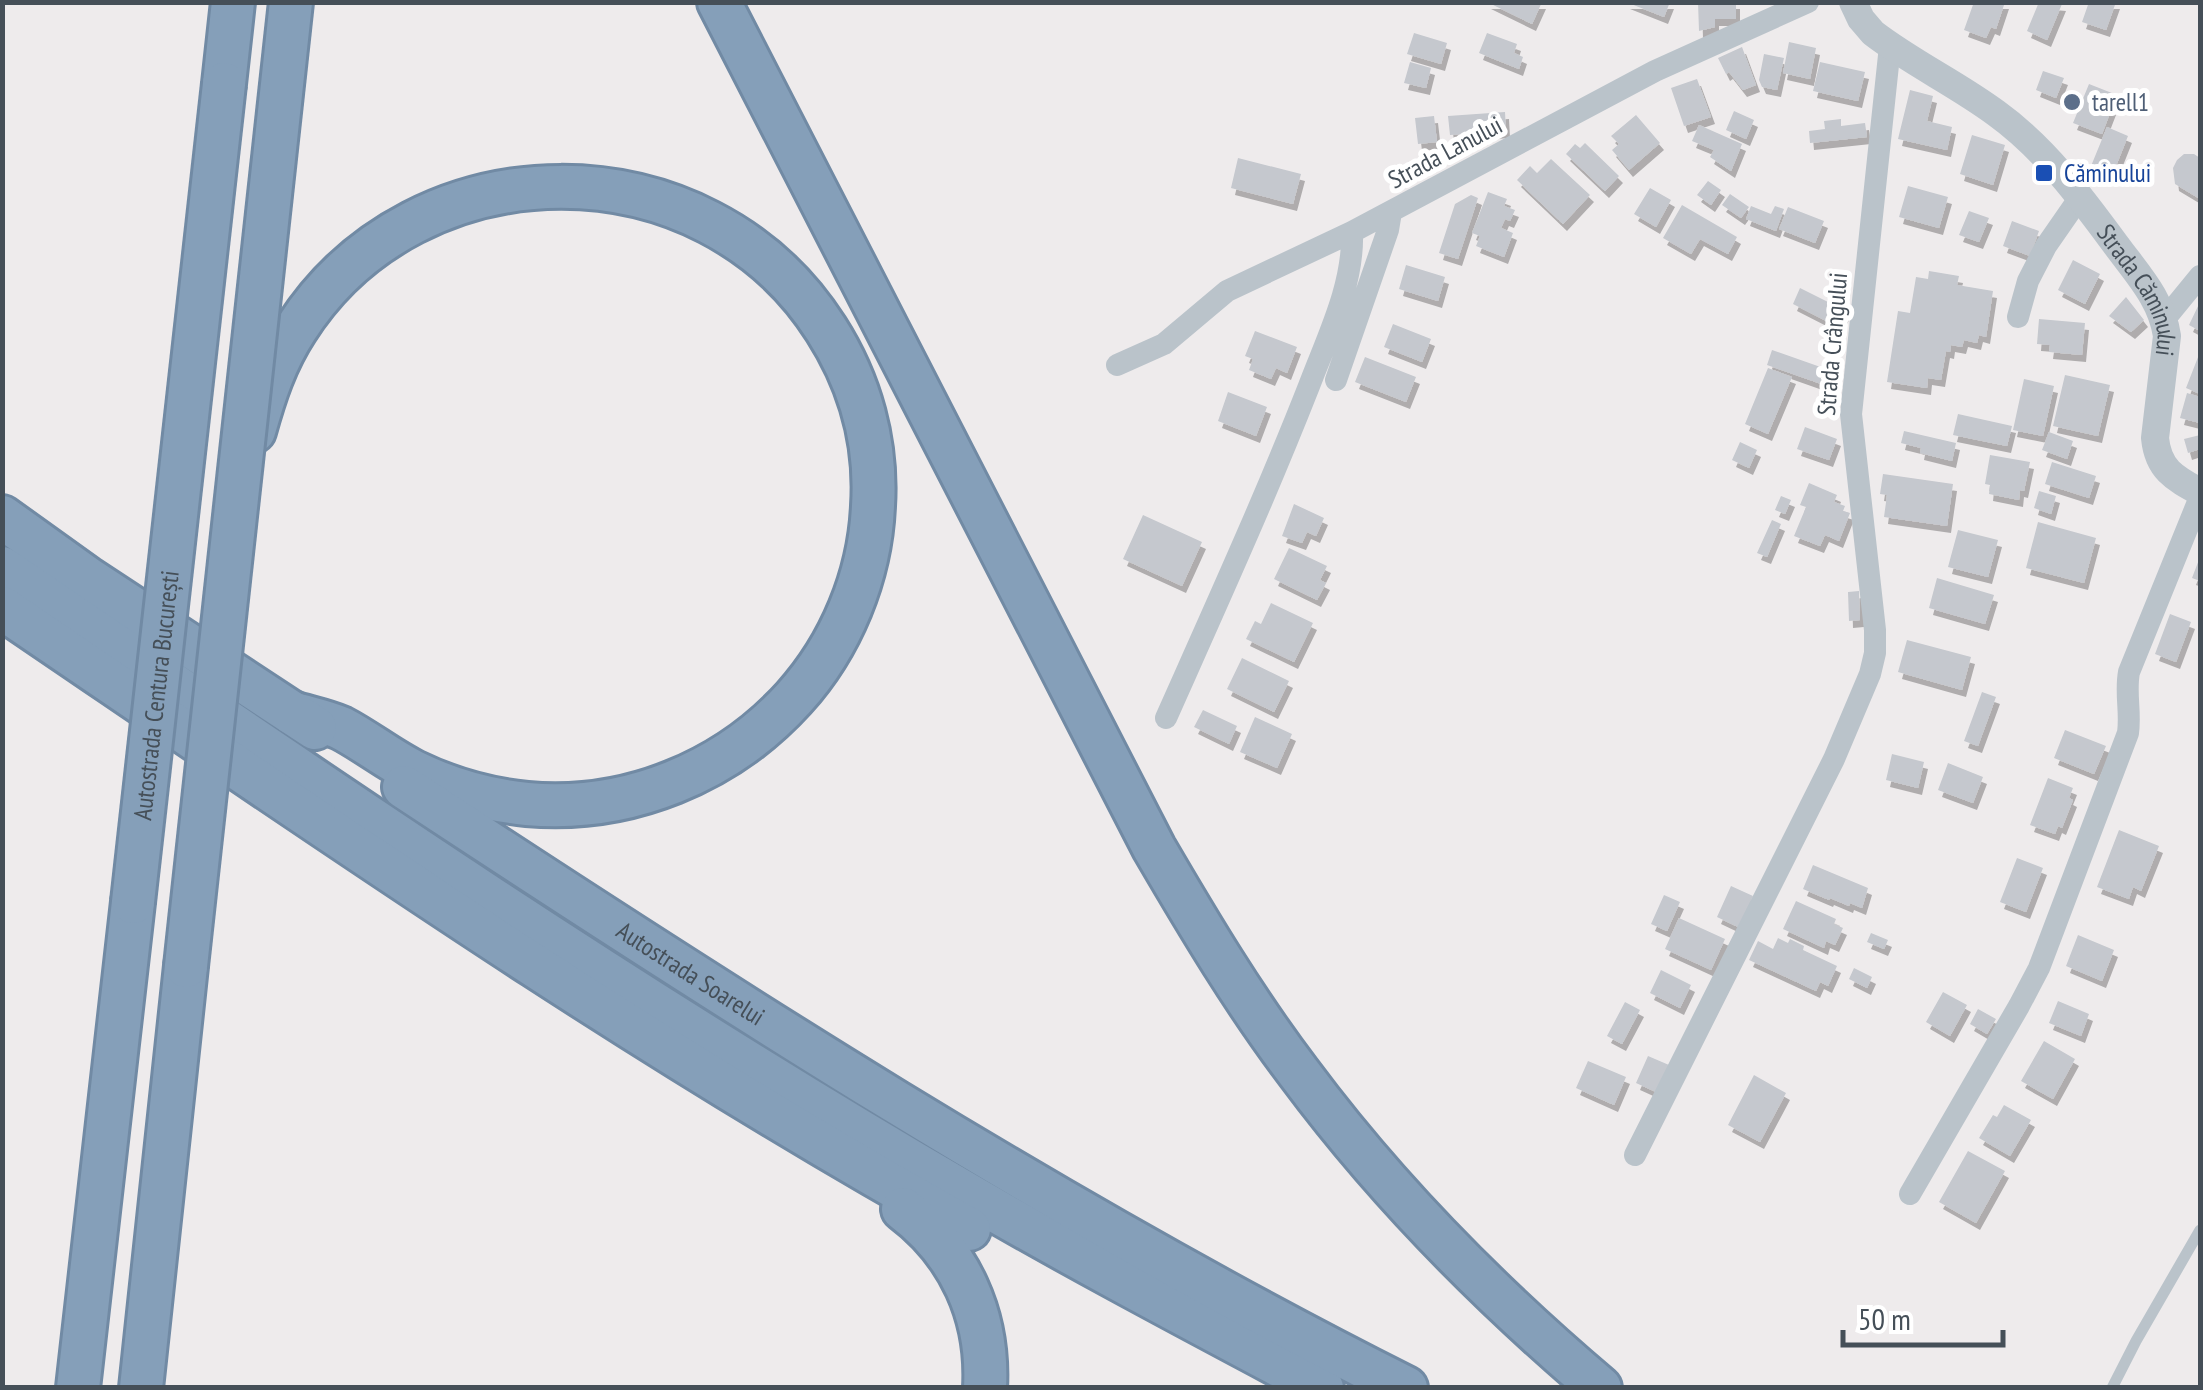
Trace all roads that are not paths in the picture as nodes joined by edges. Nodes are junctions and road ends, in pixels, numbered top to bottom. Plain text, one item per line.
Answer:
1 (219, 2) edge
2 (233, 2) edge
3 (292, 2) edge
4 (718, 2) edge
5 (1808, 2) edge
6 (1854, 2) edge
7 (1890, 46) junction
8 (224, 84) junction
9 (2080, 197) junction
10 (1391, 212) junction
11 (1352, 232) junction
12 (2200, 276) edge
13 (2018, 318) dead end
14 (2164, 320) junction
15 (1116, 365) dead end
16 (1336, 380) dead end
17 (237, 494) junction
18 (2200, 494) edge
19 (4, 518) edge
20 (2, 568) edge
21 (2, 608) edge
22 (292, 713) junction
23 (1166, 718) dead end
24 (769, 1112) junction
25 (1635, 1155) dead end
26 (1910, 1194) dead end
27 (2200, 1230) edge
28 (82, 1344) junction
29 (144, 1377) edge
30 (68, 1388) edge
31 (78, 1388) edge
32 (986, 1388) edge
33 (1260, 1388) edge
34 (1322, 1388) edge
35 (1406, 1388) edge
36 (1600, 1388) edge
37 (2112, 1388) edge

1 - 8 highway
2 - 8 highway, Autostrada Centura București
3 - 17 highway, bridge
4 - 36 highway
5 - 10 street, Strada Lanului
6 - 7 street, Strada Căminului
7 - 9 street, Strada Căminului
7 - 25 street, Strada Crângului
8 - 28 highway, Autostrada Centura București, bridge
9 - 13 street
9 - 14 street, Strada Căminului
10 - 11 street, Strada Lanului
10 - 16 street
11 - 15 street, Strada Lanului
11 - 23 street
12 - 14 street
14 - 18 street, Strada Căminului
17 - 22 highway, bridge
17 - 29 highway, bridge
18 - 26 street
19 - 22 highway, Autostrada Soarelui
20 - 34 highway, Autostrada Soarelui
21 - 24 highway
22 - 35 highway, Autostrada Soarelui
24 - 32 highway
24 - 33 highway
27 - 37 lane
28 - 30 highway
28 - 31 highway, Autostrada Centura București

